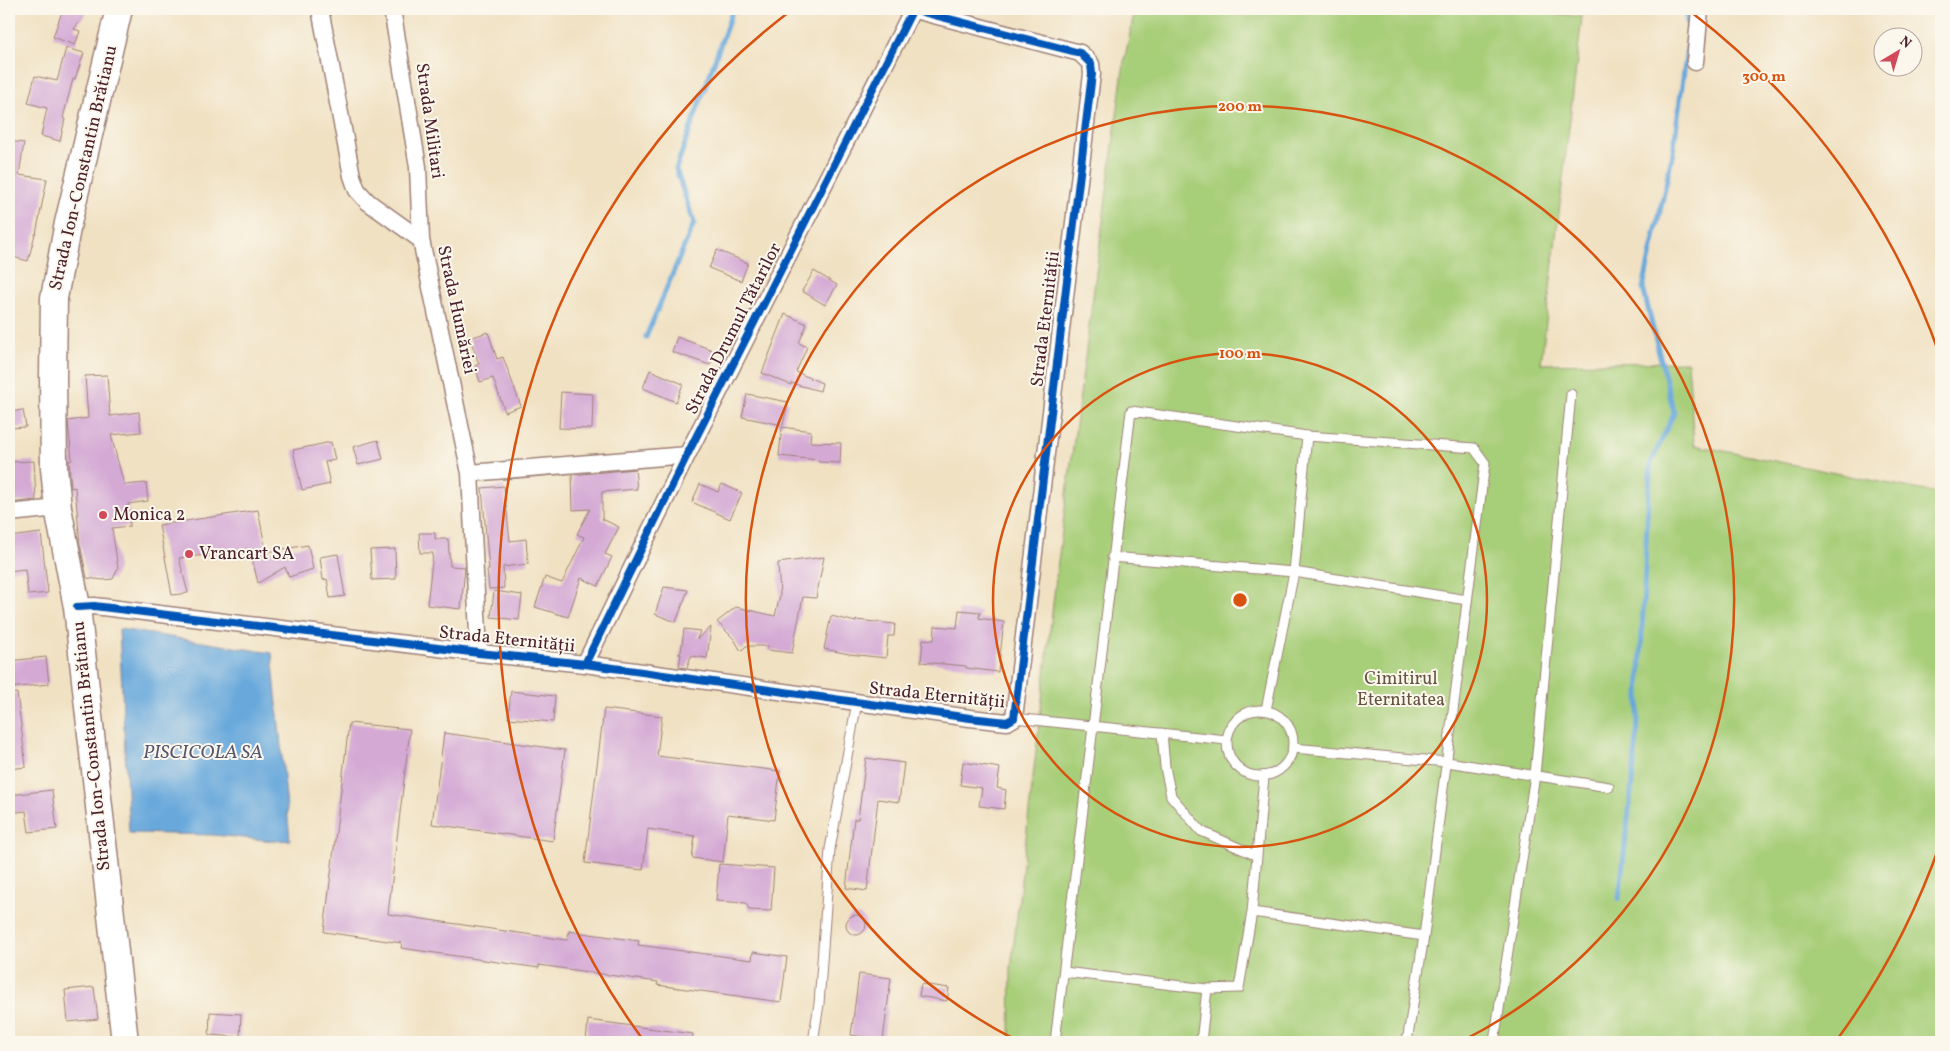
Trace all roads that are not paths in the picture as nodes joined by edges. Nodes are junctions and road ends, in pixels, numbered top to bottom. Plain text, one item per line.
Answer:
1 (119, 9) edge
2 (320, 9) edge
3 (392, 9) edge
4 (912, 9) edge
5 (1700, 9) edge
6 (1695, 62) dead end
7 (421, 240) junction
8 (1570, 394) dead end
9 (1307, 436) junction
10 (687, 455) junction
11 (470, 473) junction
12 (58, 508) junction
13 (9, 513) edge
14 (1112, 556) junction
15 (1294, 572) junction
16 (1467, 600) junction
17 (77, 607) junction
18 (479, 653) junction
19 (585, 664) junction
20 (857, 702) junction
21 (1266, 710) junction
22 (1014, 718) junction
23 (1094, 726) junction
24 (1162, 733) junction
25 (1227, 740) junction
26 (1293, 748) junction
27 (1447, 762) junction
28 (1535, 775) junction
29 (1264, 776) junction
30 (1609, 786) dead end
31 (1257, 856) junction
32 (1252, 912) junction
33 (1424, 936) junction
34 (1064, 972) junction
35 (1207, 989) junction
36 (125, 1042) edge
37 (813, 1042) edge
38 (1055, 1042) edge
39 (1201, 1042) edge
40 (1408, 1042) edge
41 (1494, 1042) edge

1 - 12 main road, Strada Ion-Constantin Brătianu
2 - 7 street, Strada Humăriei
3 - 7 street, Strada Militari
4 - 10 street, Strada Drumul Tătarilor
4 - 22 street, Strada Eternității
5 - 6 street
7 - 11 street, Strada Humăriei
8 - 28 lane
9 - 14 lane
9 - 15 lane
9 - 16 lane
10 - 11 street
10 - 19 street, Strada Drumul Tătarilor
11 - 18 street, Strada Humăriei
12 - 13 street
12 - 17 main road, Strada Ion-Constantin Brătianu
14 - 15 lane
14 - 23 lane
15 - 16 lane
15 - 21 lane
16 - 27 lane
17 - 18 street, Strada Eternității
17 - 36 main road, Strada Ion-Constantin Brătianu
18 - 19 street, Strada Eternității
19 - 20 street, Strada Eternității
20 - 22 street, Strada Eternității
20 - 37 lane
21 - 25 lane
21 - 26 lane
22 - 23 lane
23 - 24 lane
23 - 34 lane
24 - 25 lane
24 - 31 lane
25 - 29 lane
26 - 27 lane
26 - 29 lane
27 - 28 lane
27 - 33 lane
28 - 30 lane
28 - 41 lane
29 - 31 lane
31 - 32 lane
32 - 33 lane
32 - 35 lane
33 - 40 lane
34 - 35 lane
34 - 38 lane
35 - 39 lane

